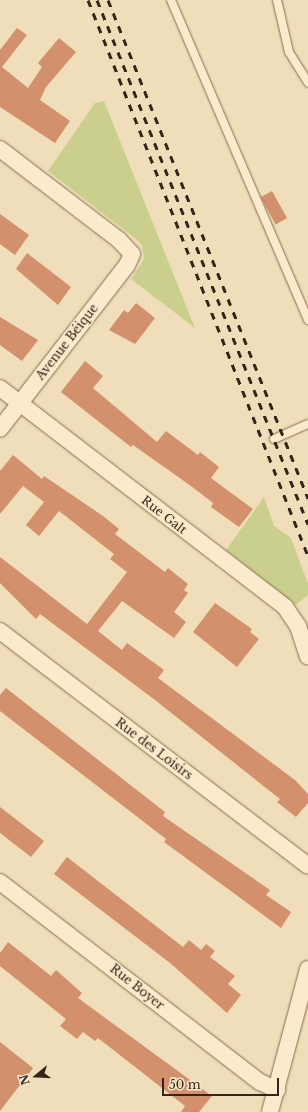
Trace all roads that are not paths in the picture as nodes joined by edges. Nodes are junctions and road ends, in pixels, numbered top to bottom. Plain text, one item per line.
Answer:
1 (171, 0) edge
2 (277, 0) edge
3 (308, 83) edge
4 (0, 149) edge
5 (308, 320) edge
6 (0, 388) edge
7 (20, 403) junction
8 (308, 424) edge
9 (0, 429) edge
10 (274, 439) dead end
11 (0, 631) edge
12 (308, 656) edge
13 (308, 866) edge
14 (0, 882) edge
15 (308, 969) edge
16 (276, 1090) junction
17 (270, 1112) edge

1 - 5 lane
2 - 3 lane
4 - 7 street, Avenue Béique
6 - 7 street, Rue Galt
7 - 9 street, Avenue Béique
7 - 12 street, Rue Galt
8 - 10 lane
11 - 13 street, Rue des Loisirs
14 - 16 street, Rue Boyer
15 - 16 street
16 - 17 street

